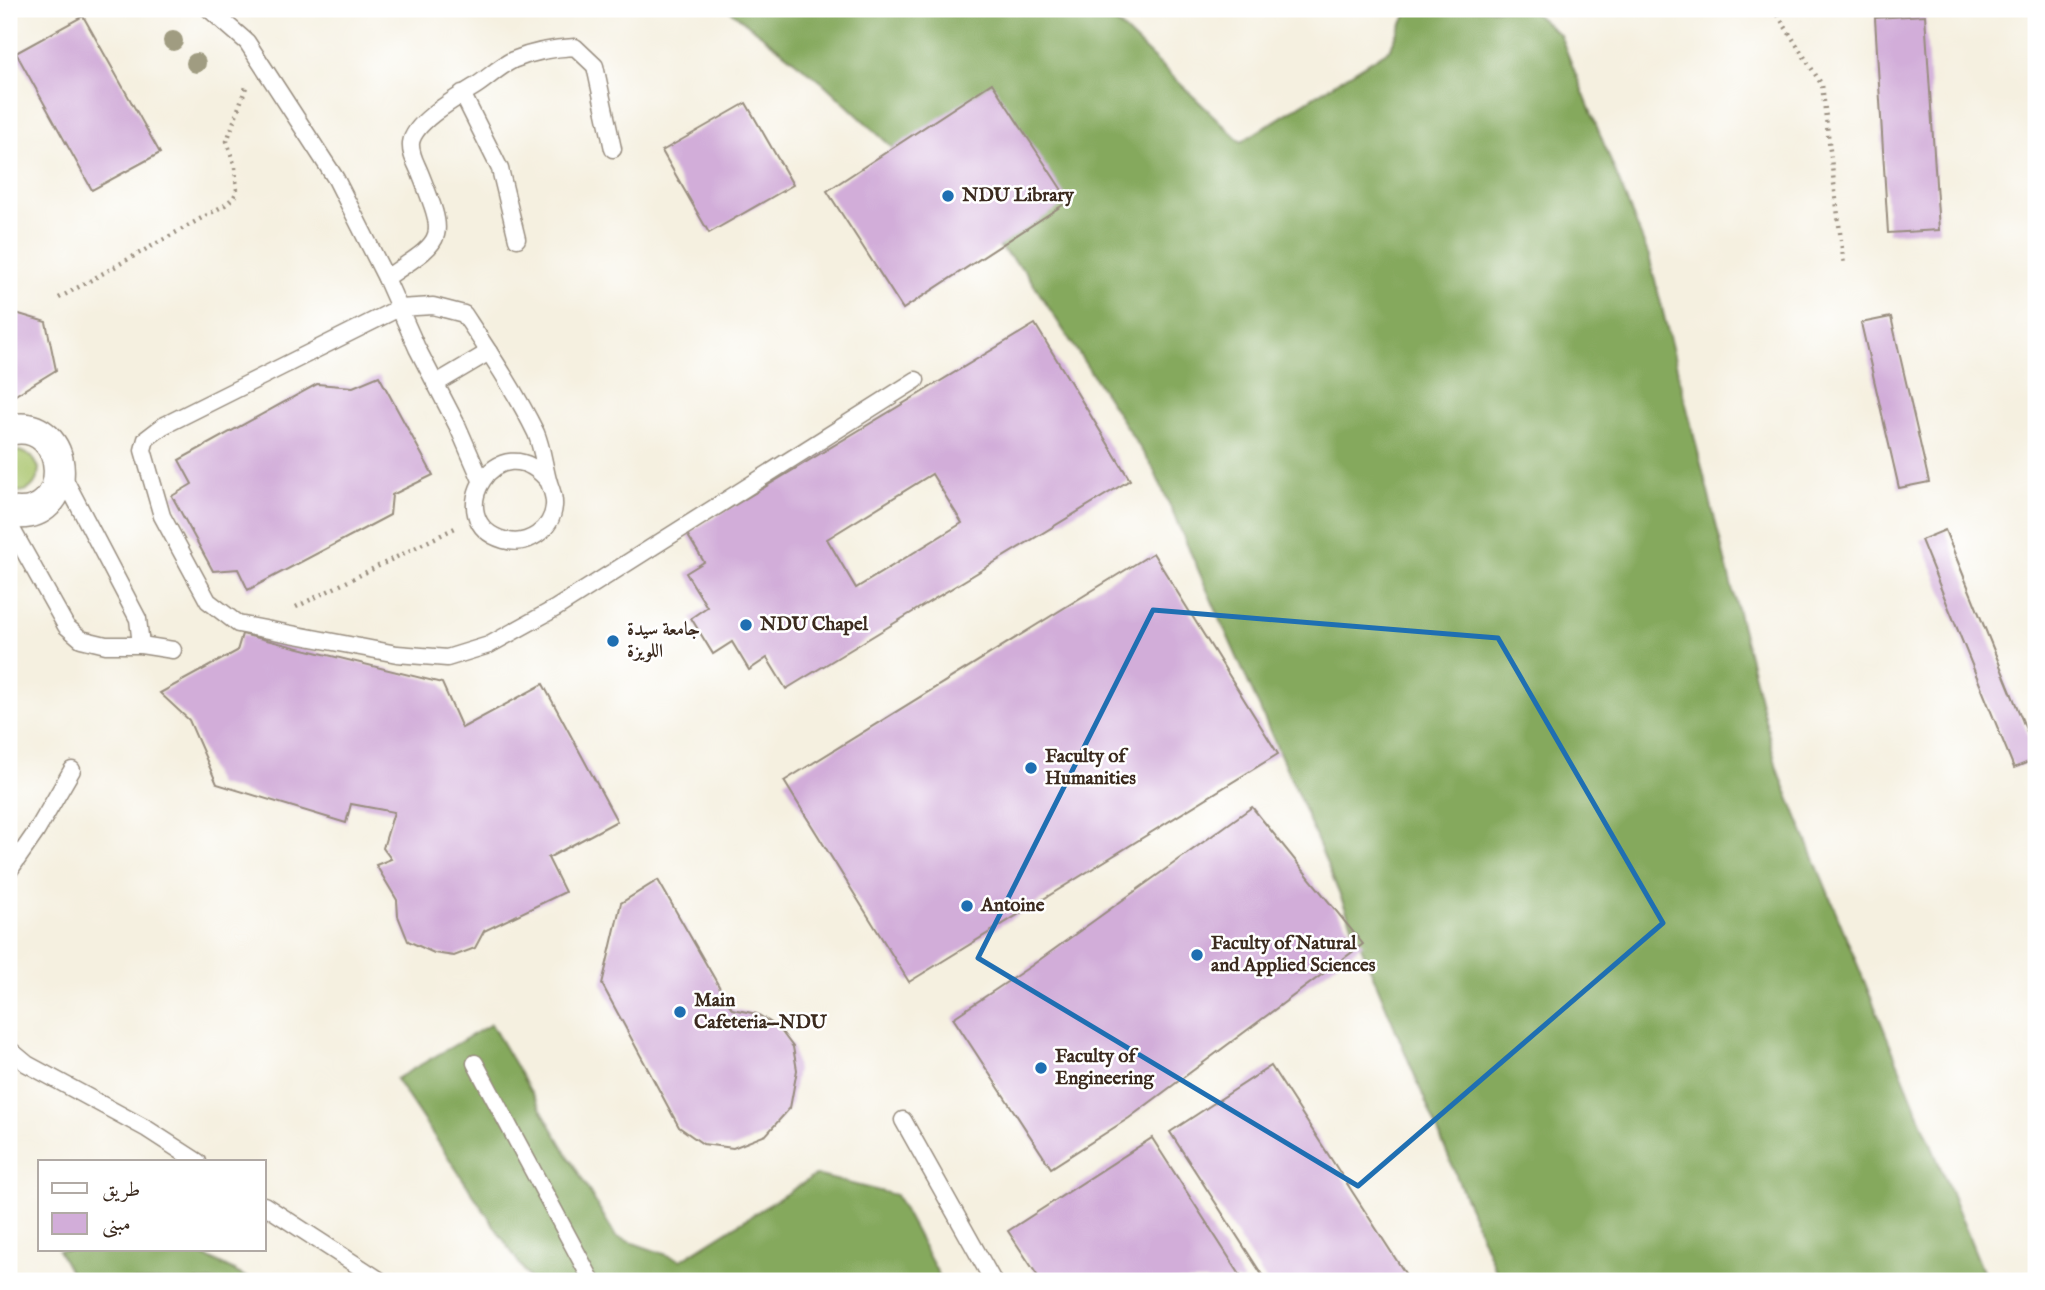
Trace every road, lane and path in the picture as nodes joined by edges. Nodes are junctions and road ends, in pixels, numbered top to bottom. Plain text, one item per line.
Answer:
1 (209, 9) edge
2 (1774, 9) edge
3 (257, 58) junction
4 (462, 93) junction
5 (613, 149) dead end
6 (517, 239) dead end
7 (1844, 265) dead end
8 (386, 278) junction
9 (59, 298) dead end
10 (399, 308) junction
11 (489, 352) junction
12 (916, 380) dead end
13 (435, 384) junction
14 (9, 430) edge
15 (61, 472) junction
16 (481, 480) junction
17 (549, 482) junction
18 (9, 512) edge
19 (477, 517) junction
20 (9, 524) edge
21 (255, 628) junction
22 (141, 645) junction
23 (173, 650) dead end
24 (72, 770) dead end
25 (9, 871) edge
26 (9, 1049) edge
27 (475, 1063) dead end
28 (903, 1120) dead end
29 (195, 1160) edge
30 (266, 1206) edge
31 (381, 1281) edge
32 (592, 1281) edge
33 (993, 1281) edge

1 - 3 lane
2 - 7 path
3 - 8 lane
3 - 9 path
4 - 5 lane
4 - 6 lane
4 - 8 lane
8 - 10 lane
10 - 11 lane
10 - 13 lane
10 - 21 lane
11 - 13 lane
11 - 17 lane
12 - 21 lane
13 - 16 lane
14 - 15 street
15 - 18 street
15 - 22 lane
16 - 17 lane
16 - 19 lane
17 - 19 lane
19 - 21 path
20 - 22 lane
22 - 23 lane
24 - 25 lane
26 - 29 lane
27 - 32 lane
28 - 33 lane
30 - 31 lane

